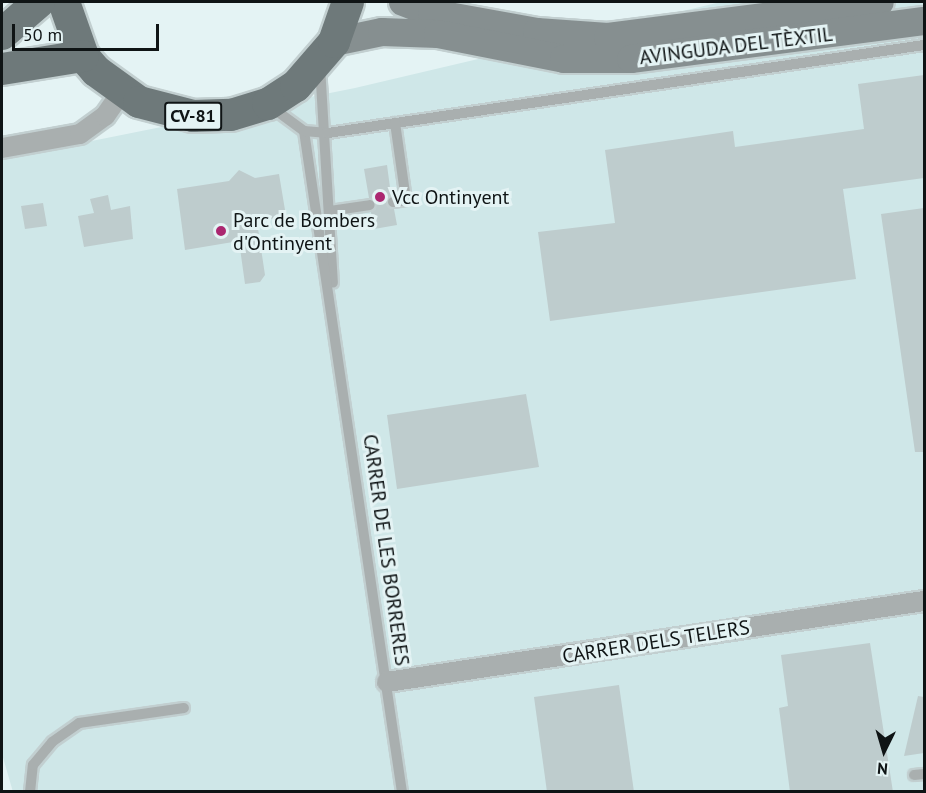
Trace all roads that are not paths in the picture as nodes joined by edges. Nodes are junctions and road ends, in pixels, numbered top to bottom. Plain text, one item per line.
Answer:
1 (39, 2) edge
2 (64, 2) edge
3 (348, 2) edge
4 (403, 2) edge
5 (880, 2) edge
6 (924, 21) edge
7 (2, 34) edge
8 (924, 45) edge
9 (327, 52) junction
10 (83, 56) junction
11 (2, 69) edge
12 (122, 92) junction
13 (268, 104) junction
14 (395, 123) junction
15 (304, 131) junction
16 (328, 133) junction
17 (2, 148) edge
18 (393, 202) dead end
19 (370, 205) dead end
20 (330, 211) junction
21 (334, 314) junction
22 (924, 601) edge
23 (387, 682) junction
24 (184, 708) dead end
25 (30, 792) edge
26 (402, 792) edge

1 - 7 main road
2 - 10 main road, CV-81
3 - 9 main road
4 - 5 street, AVINGUDA DEL TÈXTIL
6 - 9 street, AVINGUDA DEL TÈXTIL
8 - 14 lane
9 - 13 main road, CV-81
9 - 16 lane
10 - 11 main road
10 - 12 main road, CV-81
12 - 13 main road, CV-81
12 - 17 street
13 - 15 lane
14 - 16 lane
14 - 18 lane
15 - 16 lane
15 - 21 lane
16 - 20 lane
19 - 20 lane
20 - 21 lane
21 - 23 lane, CARRER DE LES BORRERES
22 - 23 street, CARRER DELS TELERS
23 - 26 lane, CARRER DE LES BORRERES
24 - 25 lane

